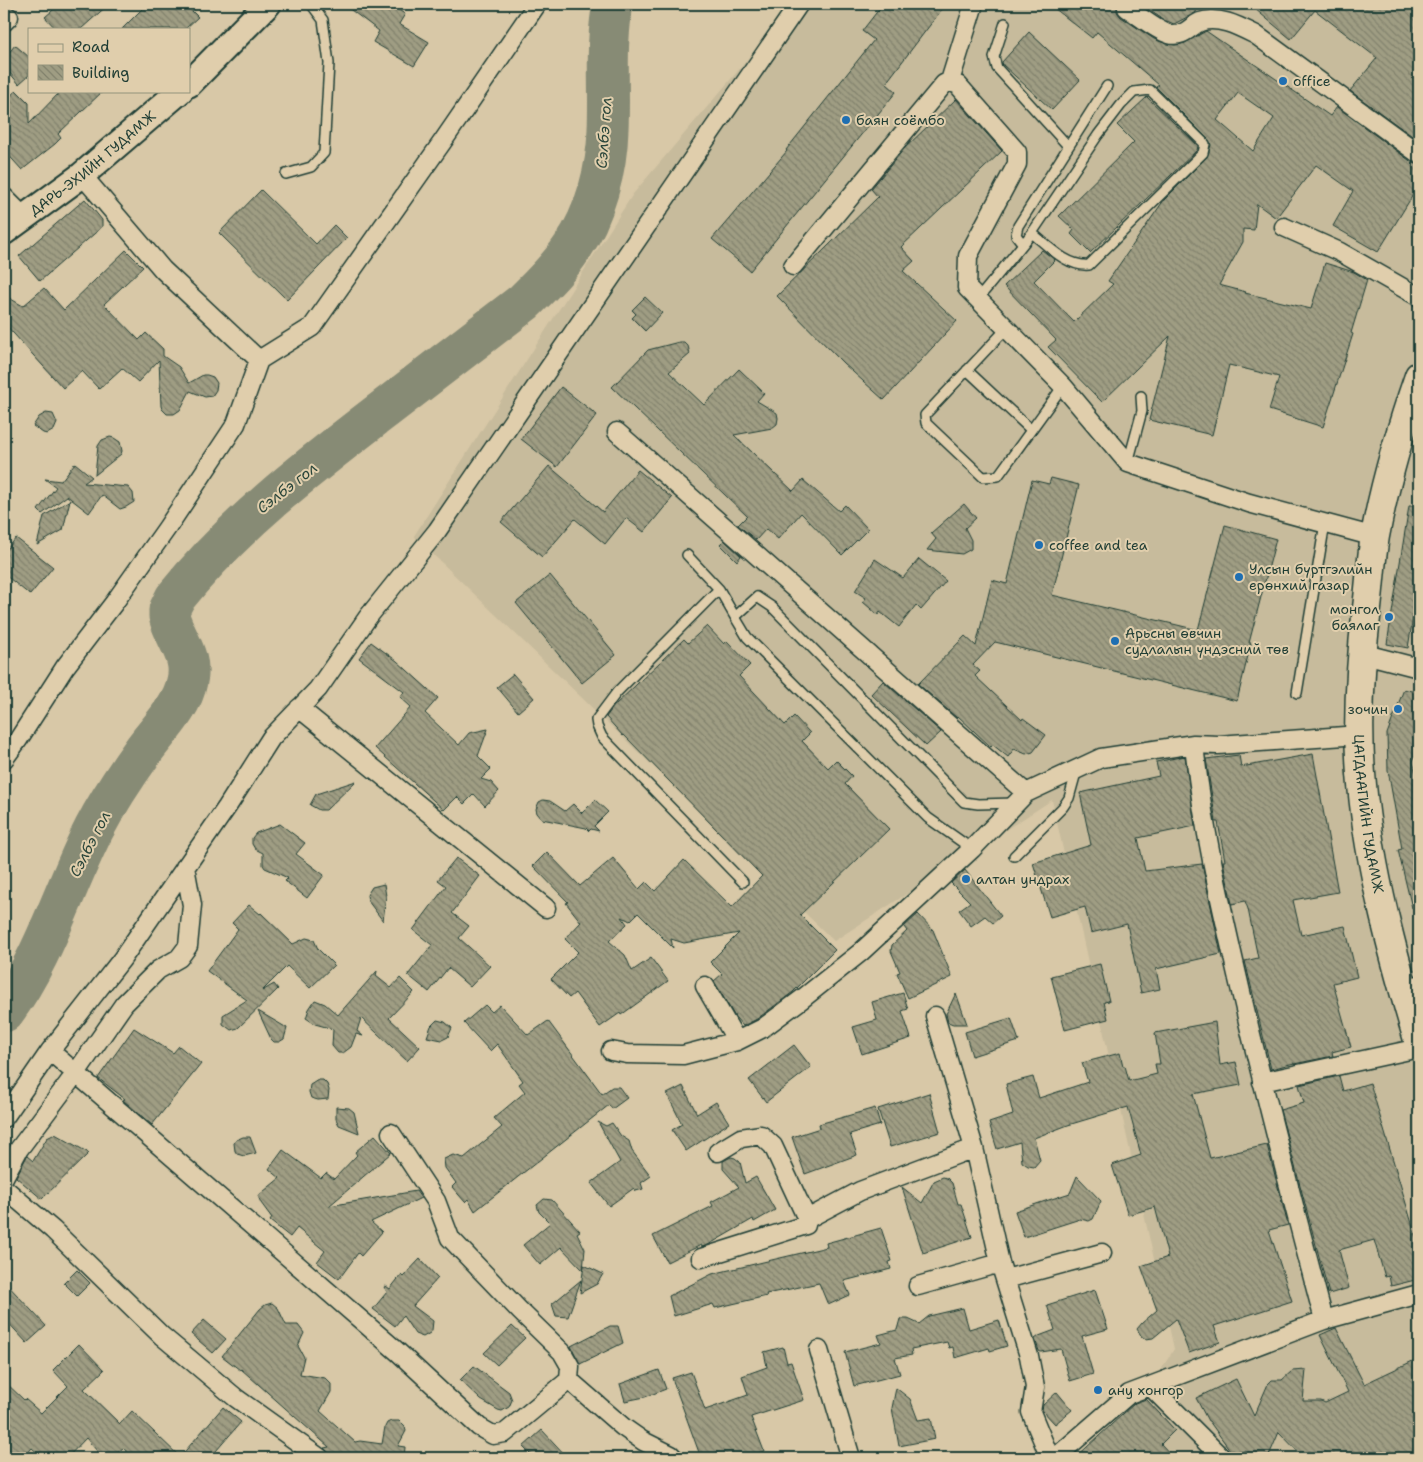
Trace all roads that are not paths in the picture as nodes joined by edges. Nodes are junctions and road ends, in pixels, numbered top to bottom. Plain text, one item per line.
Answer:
1 (268, 4) edge
2 (311, 4) edge
3 (537, 4) edge
4 (799, 4) edge
5 (974, 4) edge
6 (1127, 8) dead end
7 (1005, 24) dead end
8 (950, 81) junction
9 (190, 83) edge
10 (1107, 86) dead end
11 (179, 92) edge
12 (1068, 146) junction
13 (1419, 154) edge
14 (286, 174) dead end
15 (82, 175) junction
16 (4, 197) edge
17 (24, 217) junction
18 (1284, 227) dead end
19 (4, 232) edge
20 (1032, 233) junction
21 (1023, 244) junction
22 (793, 266) dead end
23 (1419, 297) edge
24 (978, 299) junction
25 (1007, 328) junction
26 (259, 360) junction
27 (967, 370) junction
28 (1419, 376) edge
29 (1063, 386) junction
30 (1141, 396) dead end
31 (1413, 417) edge
32 (1030, 429) junction
33 (617, 432) dead end
34 (1128, 463) junction
35 (1325, 523) junction
36 (1375, 537) junction
37 (687, 556) dead end
38 (720, 589) junction
39 (736, 617) junction
40 (1361, 653) junction
41 (1419, 668) edge
42 (1297, 693) dead end
43 (299, 708) junction
44 (1359, 735) junction
45 (1194, 744) junction
46 (4, 759) edge
47 (1077, 769) junction
48 (1020, 798) junction
49 (972, 849) junction
50 (1014, 856) dead end
51 (185, 867) junction
52 (743, 882) dead end
53 (546, 908) dead end
54 (1411, 983) edge
55 (705, 986) dead end
56 (934, 1016) dead end
57 (737, 1041) junction
58 (1419, 1043) edge
59 (1419, 1048) edge
60 (50, 1051) junction
61 (611, 1051) dead end
62 (76, 1073) junction
63 (1262, 1082) junction
64 (4, 1118) edge
65 (391, 1133) dead end
66 (974, 1148) junction
67 (718, 1152) dead end
68 (4, 1177) edge
69 (4, 1188) edge
70 (807, 1219) junction
71 (1102, 1253) dead end
72 (701, 1258) dead end
73 (1003, 1271) junction
74 (918, 1286) dead end
75 (1419, 1294) edge
76 (1324, 1320) junction
77 (819, 1350) dead end
78 (569, 1380) junction
79 (1150, 1386) junction
80 (320, 1458) edge
81 (674, 1458) edge
82 (851, 1458) edge
83 (1050, 1458) edge
84 (1055, 1458) edge
85 (1222, 1458) edge

1 - 9 main road
2 - 14 lane
3 - 26 street
4 - 43 street
5 - 8 street
6 - 13 street
7 - 12 lane
8 - 22 street
8 - 24 street
10 - 12 lane
11 - 15 main road, ДАРЬ-ЭХИЙН ГУДАМЖ
12 - 21 lane
15 - 17 main road, ДАРЬ-ЭХИЙН ГУДАМЖ
15 - 26 street
16 - 17 street
17 - 19 main road, ДАРЬ-ЭХИЙН ГУДАМЖ
18 - 23 street
20 - 20 lane
20 - 21 lane
21 - 24 lane
24 - 25 street
25 - 27 lane
25 - 29 street
26 - 46 street
27 - 32 lane
27 - 32 lane
28 - 31 main road, ЦАГДААГИЙН ГУДАМЖ
29 - 32 lane
29 - 34 street
30 - 34 lane
31 - 36 main road, ЦАГДААГИЙН ГУДАМЖ
33 - 48 street
34 - 35 street
35 - 36 street
35 - 42 lane
36 - 40 main road, ЦАГДААГИЙН ГУДАМЖ
37 - 38 lane
38 - 39 lane
38 - 52 lane
39 - 48 lane
39 - 49 lane
40 - 41 street
40 - 44 main road, ЦАГДААГИЙН ГУДАМЖ
43 - 51 street
43 - 53 street
44 - 45 street
44 - 54 main road, ЦАГДААГИЙН ГУДАМЖ
45 - 47 street
45 - 63 street
47 - 48 street
47 - 50 lane
48 - 49 street
49 - 57 street
51 - 60 street
51 - 62 street
54 - 58 main road, ЦАГДААГИЙН ГУДАМЖ
55 - 57 street
56 - 66 street
57 - 61 street
59 - 63 street
60 - 62 street
60 - 64 street
62 - 68 street
62 - 78 street
63 - 76 street
65 - 78 street
66 - 70 street
66 - 73 street
67 - 70 street
69 - 80 street
70 - 72 street
71 - 73 street
73 - 74 street
73 - 83 street
75 - 76 street
76 - 79 street
77 - 82 street
78 - 81 street
79 - 84 street
79 - 85 street

